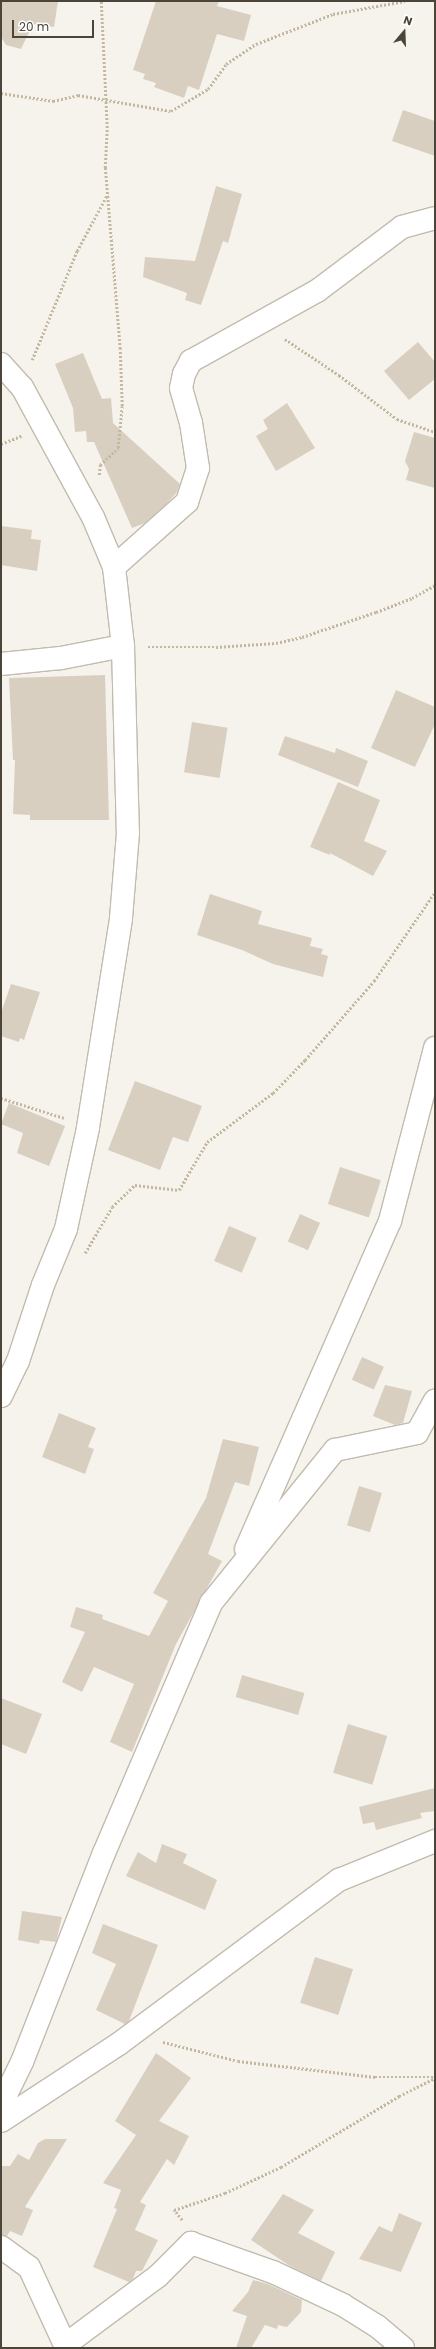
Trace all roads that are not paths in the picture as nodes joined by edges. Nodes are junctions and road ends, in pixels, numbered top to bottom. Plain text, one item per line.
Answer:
1 (435, 218) edge
2 (1, 364) edge
3 (114, 567) junction
4 (124, 646) junction
5 (1, 664) edge
6 (435, 1048) edge
7 (1, 1396) edge
8 (435, 1401) edge
9 (234, 1576) junction
10 (435, 1841) edge
11 (1, 2105) edge
12 (1, 2121) edge
13 (1, 2247) edge
14 (403, 2348) edge

1 - 3 street
2 - 3 street
3 - 4 street
4 - 5 street
4 - 7 street
6 - 9 street
8 - 9 street
9 - 11 street
10 - 12 street
13 - 14 street

